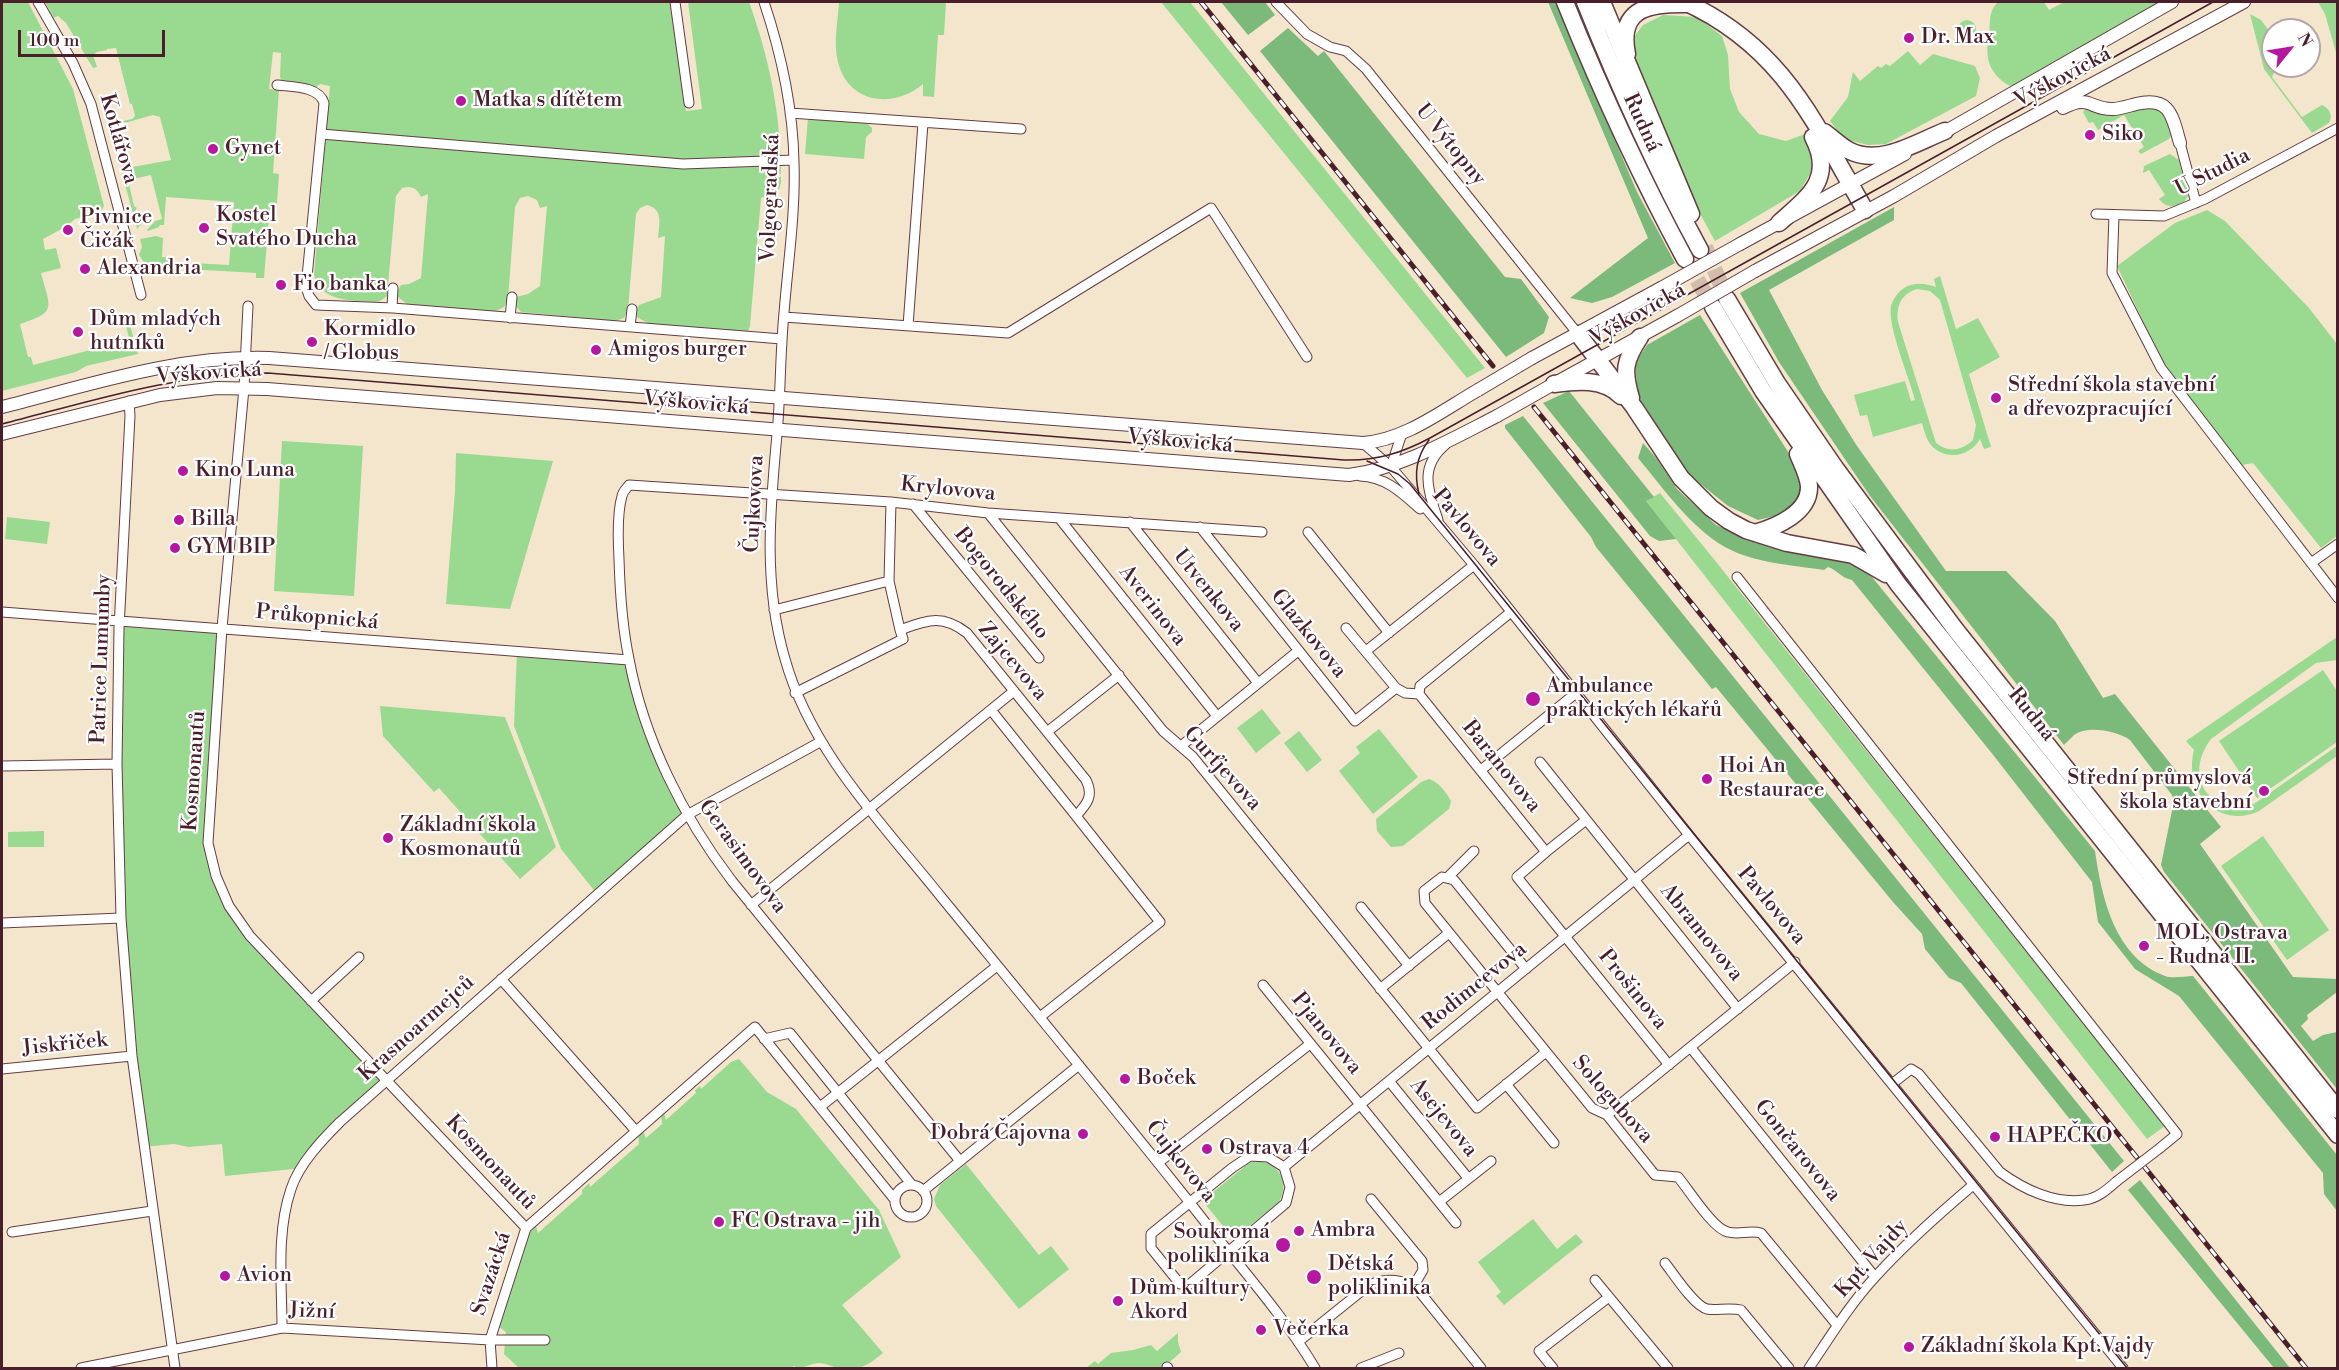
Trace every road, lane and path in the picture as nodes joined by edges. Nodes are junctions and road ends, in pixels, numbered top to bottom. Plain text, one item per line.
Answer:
1 (38, 2) edge
2 (675, 2) edge
3 (764, 2) edge
4 (1276, 2) edge
5 (1565, 2) edge
6 (1585, 2) edge
7 (1602, 2) edge
8 (2172, 2) edge
9 (2244, 2) edge
10 (1688, 3) edge
11 (1632, 76) junction
12 (277, 85) dead end
13 (689, 103) dead end
14 (790, 113) junction
15 (923, 123) junction
16 (1810, 123) junction
17 (1021, 129) dead end
18 (2337, 129) edge
19 (1946, 131) junction
20 (321, 134) junction
21 (1996, 136) junction
22 (2180, 143) joint
23 (794, 160) junction
24 (1850, 184) junction
25 (2196, 203) junction
26 (1865, 210) junction
27 (2096, 214) dead end
28 (2114, 215) junction
29 (1779, 223) junction
30 (1685, 259) tunnel mouth
31 (393, 288) dead end
32 (141, 295) dead end
33 (512, 297) dead end
34 (248, 306) dead end
35 (392, 308) junction
36 (632, 309) dead end
37 (784, 317) junction
38 (510, 318) junction
39 (908, 326) junction
40 (630, 327) junction
41 (1578, 334) junction
42 (1640, 337) junction
43 (782, 339) junction
44 (245, 357) junction
45 (1306, 357) dead end
46 (1599, 360) junction
47 (1552, 385) junction
48 (244, 388) junction
49 (780, 399) junction
50 (129, 401) junction
51 (2, 407) edge
52 (1634, 407) junction
53 (1785, 423) junction
54 (778, 430) junction
55 (2, 434) edge
56 (1402, 434) junction
57 (1451, 440) junction
58 (1363, 443) junction
59 (1391, 467) junction
60 (1349, 475) junction
61 (630, 485) joint
62 (771, 494) junction
63 (891, 502) junction
64 (914, 504) junction
65 (988, 513) junction
66 (1059, 518) junction
67 (1130, 522) junction
68 (1440, 525) junction
69 (1200, 527) junction
70 (1262, 532) dead end
71 (1308, 532) dead end
72 (1755, 533) junction
73 (2337, 544) edge
74 (2311, 563) junction
75 (1474, 565) junction
76 (1737, 578) dead end
77 (889, 581) junction
78 (1898, 584) junction
79 (2337, 598) edge
80 (774, 610) junction
81 (2, 612) edge
82 (1511, 612) junction
83 (120, 620) junction
84 (222, 628) junction
85 (1346, 628) dead end
86 (1389, 633) junction
87 (902, 634) junction
88 (1298, 651) junction
89 (1366, 651) junction
90 (1039, 658) dead end
91 (629, 660) junction
92 (1119, 675) junction
93 (1258, 682) junction
94 (1396, 688) junction
95 (1014, 691) junction
96 (795, 693) junction
97 (1576, 693) junction
98 (1419, 694) junction
99 (990, 710) junction
100 (1217, 716) junction
101 (1047, 732) junction
102 (820, 742) junction
103 (1181, 746) junction
104 (1540, 762) dead end
105 (117, 764) junction
106 (2, 766) edge
107 (1481, 771) junction
108 (870, 808) junction
109 (687, 815) junction
110 (1076, 816) junction
111 (1586, 820) junction
112 (1689, 835) junction
113 (1474, 850) dead end
114 (1546, 852) junction
115 (1447, 878) junction
116 (1635, 880) junction
117 (751, 905) junction
118 (1361, 907) dead end
119 (121, 918) junction
120 (2, 923) edge
121 (1449, 933) junction
122 (1566, 937) junction
123 (359, 957) dead end
124 (1795, 962) junction
125 (997, 966) junction
126 (1409, 966) junction
127 (1526, 969) junction
128 (501, 979) junction
129 (1263, 985) dead end
130 (1380, 989) junction
131 (1496, 993) junction
132 (311, 1001) junction
133 (1738, 1009) junction
134 (1040, 1017) junction
135 (764, 1039) junction
136 (1310, 1044) junction
137 (1691, 1048) junction
138 (1428, 1049) junction
139 (1546, 1052) junction
140 (132, 1056) junction
141 (878, 1061) junction
142 (1079, 1065) junction
143 (1669, 1065) junction
144 (4, 1069) edge
145 (387, 1080) junction
146 (1389, 1081) junction
147 (1506, 1084) junction
148 (1893, 1084) junction
149 (838, 1092) junction
150 (1360, 1105) junction
151 (820, 1107) junction
152 (2337, 1110) edge
153 (1607, 1115) junction
154 (636, 1131) junction
155 (2337, 1135) edge
156 (1554, 1143) dead end
157 (960, 1161) junction
158 (1491, 1161) dead end
159 (1158, 1163) junction
160 (1284, 1167) junction
161 (1468, 1178) junction
162 (912, 1185) junction
163 (1974, 1185) junction
164 (923, 1191) junction
165 (1371, 1199) dead end
166 (895, 1200) junction
167 (1189, 1202) junction
168 (1438, 1202) junction
169 (153, 1211) junction
170 (1456, 1223) dead end
171 (526, 1228) junction
172 (12, 1232) dead end
173 (1229, 1253) junction
174 (1665, 1263) dead end
175 (1875, 1276) junction
176 (1595, 1280) dead end
177 (1413, 1287) junction
178 (1609, 1297) junction
179 (1837, 1326) junction
180 (282, 1328) junction
181 (490, 1340) junction
182 (545, 1340) dead end
183 (1298, 1342) junction
184 (171, 1349) junction
185 (1399, 1353) dead end
186 (1312, 1367) edge
187 (81, 1368) edge
188 (175, 1368) edge
189 (492, 1368) edge
190 (1362, 1368) edge
191 (1481, 1368) edge
192 (1553, 1368) edge
193 (1668, 1368) edge
194 (1789, 1368) edge
195 (1809, 1368) edge
196 (2123, 1368) edge

1 - 32 street, Kotlářova
2 - 13 street
3 - 14 street, Volgogradská
4 - 41 street, U Výtopny
5 - 30 highway, Rudná
6 - 11 highway, Rudná
7 - 11 highway
8 - 19 street, Výškovická
9 - 21 street, Výškovická
10 - 11 highway
10 - 16 highway
12 - 20 street
14 - 15 street
14 - 23 street, Volgogradská
15 - 17 street
15 - 39 street
16 - 19 highway
16 - 24 highway
16 - 29 highway
18 - 25 street, U Studia
19 - 24 street, Výškovická
20 - 23 street
20 - 35 street
21 - 22 street
21 - 26 street, Výškovická
22 - 25 street
23 - 37 street, Volgogradská
24 - 26 highway
24 - 29 street, Výškovická
25 - 28 street, U Studia
26 - 42 street, Výškovická, bridge
27 - 28 street, U Studia
28 - 74 street
29 - 41 street, Výškovická, bridge
31 - 35 street
33 - 38 street
34 - 44 street, Kosmonautů
35 - 38 street
36 - 40 street
37 - 39 street
37 - 43 street, Volgogradská
38 - 40 street
39 - 45 street
40 - 43 street
41 - 46 highway
41 - 56 street, Výškovická, bridge
42 - 46 street, Výškovická
42 - 52 highway
43 - 49 street, Volgogradská
44 - 48 street, Kosmonautů
44 - 49 street, Výškovická
44 - 51 street, Výškovická
46 - 47 street, Výškovická
46 - 52 highway
47 - 52 highway
47 - 57 street, Výškovická, bridge
48 - 50 street, Výškovická
48 - 54 street, Výškovická
48 - 84 street, Kosmonautů
49 - 54 street, Čujkovova
49 - 58 street, Výškovická
50 - 55 street, Výškovická
50 - 83 street, Patrice Lumumby
52 - 72 highway
53 - 72 highway
53 - 78 highway, Rudná
53 - 152 highway, Rudná
54 - 60 street, Výškovická
54 - 62 street, Čujkovova
56 - 58 street, Výškovická
56 - 59 street
57 - 59 street, Výškovická
57 - 68 street
58 - 59 street, Pavlovova
59 - 60 street, Výškovická
59 - 68 street, Pavlovova
60 - 68 street
61 - 62 street, Krylovova
61 - 91 street, Gerasimovova
62 - 63 street, Krylovova
62 - 80 street, Čujkovova
63 - 64 street, Krylovova
63 - 77 street
64 - 65 street, Krylovova
64 - 90 street, Bogorodského
65 - 66 street, Krylovova
65 - 92 street, Gurťjevova
66 - 67 street, Krylovova
66 - 100 street, Averinova
67 - 69 street, Krylovova
67 - 93 street, Utvenkova
68 - 75 street, Pavlovova
69 - 70 street, Krylovova
69 - 88 street, Glazkovova
71 - 86 street
72 - 78 highway
73 - 74 street
74 - 79 street
75 - 82 street, Pavlovova
75 - 86 street
76 - 148 street, bridge
77 - 80 street
77 - 87 street
78 - 155 highway, Rudná
80 - 96 street, Čujkovova
81 - 83 street, Průkopnická
82 - 97 street, Pavlovova
82 - 98 street
83 - 84 street, Průkopnická
83 - 105 street, Patrice Lumumby
84 - 91 street, Průkopnická
84 - 132 street, Kosmonautů
85 - 89 street
86 - 89 street
87 - 95 street, Zajcevova
87 - 96 street
88 - 93 street
88 - 94 street, Glazkovova
89 - 94 street
91 - 109 street, Gerasimovova
92 - 101 street
92 - 103 street, Gurťjevova
93 - 100 street
94 - 98 street
95 - 99 street
95 - 101 street, Zajcevova
96 - 102 street, Čujkovova
97 - 107 street
97 - 112 street, Pavlovova
98 - 107 street, Baranovova
99 - 108 street
99 - 110 street
100 - 103 street
101 - 110 street, Zajcevova
102 - 108 street, Čujkovova
102 - 109 street, Krasnoarmejců
103 - 130 street, Gurťjevova
104 - 111 street, Baranovova
105 - 106 street
105 - 119 street, Patrice Lumumby
107 - 114 street, Baranovova
108 - 117 street
108 - 125 street, Čujkovova
109 - 117 street, Gerasimovova
109 - 128 street, Krasnoarmejců
110 - 134 street
111 - 114 street
111 - 116 street, Baranovova
112 - 116 street, Rodimcevova
112 - 124 street, Pavlovova
113 - 115 street
114 - 122 street
115 - 121 street, Sologubova
115 - 127 street
116 - 122 street, Rodimcevova
116 - 133 street, Abramovova
117 - 141 street, Gerasimovova
118 - 126 street
119 - 120 street
119 - 140 street, Patrice Lumumby
121 - 126 street
121 - 131 street, Sologubova
122 - 127 street, Rodimcevova
122 - 143 street, Prošinova
123 - 132 street
124 - 133 street, Abramovova
124 - 148 street, Pavlovova
125 - 134 street, Čujkovova
125 - 141 street
126 - 130 street
127 - 131 street, Rodimcevova
128 - 145 street, Krasnoarmejců
128 - 154 street
129 - 136 street, Pjanovova
130 - 138 street, Gurťjevova
131 - 138 street, Rodimcevova
131 - 139 street, Sologubova
132 - 145 street, Kosmonautů
133 - 137 street, Abramovova
134 - 142 street, Čujkovova
135 - 149 street
135 - 151 street, Svazácká
135 - 154 street, Svazácká
136 - 150 street, Pjanovova
136 - 159 street
137 - 143 street, Abramovova
137 - 175 street, Gončarovova
138 - 146 street, Rodimcevova
138 - 147 street, Gurťjevova
139 - 147 street
139 - 153 street, Sologubova
140 - 144 street, Jiskřiček
140 - 169 street, Patrice Lumumby
141 - 149 street
141 - 157 street, Gerasimovova
142 - 157 street
142 - 159 street, Čujkovova
143 - 153 street, Abramovova
145 - 171 street, Kosmonautů
145 - 180 street, Krasnoarmejců
146 - 150 street, Rodimcevova
146 - 161 street, Asejevova
147 - 156 street
148 - 163 street, Pavlovova
149 - 151 street
149 - 162 street
150 - 160 street, Rodimcevova
150 - 168 street
151 - 166 street, Svazácká
153 - 179 street, Sologubova
154 - 171 street, Svazácká
157 - 164 street
158 - 161 street, Asejevova
159 - 167 street, Čujkovova
160 - 167 street
160 - 173 street
161 - 168 street, Asejevova
162 - 164 street
162 - 166 street
163 - 175 street, Kpt. Vajdy
163 - 196 street, Pavlovova
164 - 166 street
165 - 177 street
167 - 173 street, Čujkovova
167 - 173 street
168 - 170 street
169 - 172 street
169 - 184 street, Patrice Lumumby
171 - 181 street, Svazácká
173 - 183 street, Čujkovova
174 - 194 street
175 - 179 street, Kpt. Vajdy
176 - 178 street
177 - 183 street
177 - 191 street
178 - 192 street
178 - 193 street
179 - 195 street, Kpt. Vajdy
180 - 181 street, Jižní
180 - 184 street, Jižní
181 - 182 street, Jižní
181 - 189 street, Svazácká
183 - 186 street, Čujkovova
184 - 187 street, Jižní
184 - 188 street, Patrice Lumumby
185 - 190 street

